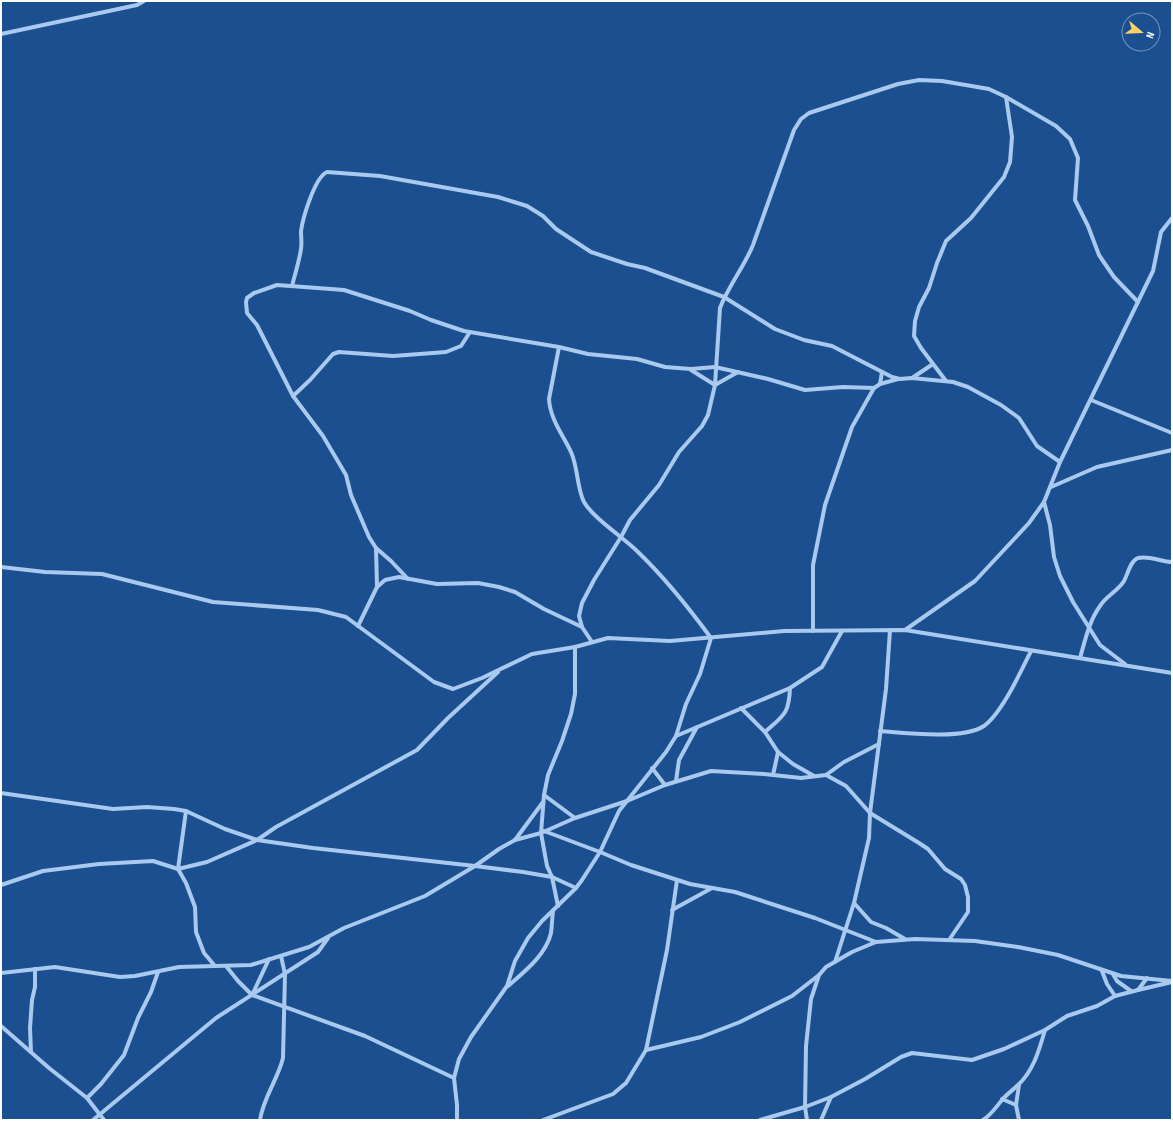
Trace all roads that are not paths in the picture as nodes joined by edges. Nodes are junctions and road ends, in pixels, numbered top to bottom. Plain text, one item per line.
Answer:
1 (144, 1) edge
2 (1, 34) edge
3 (1006, 97) junction
4 (1172, 218) edge
5 (292, 286) junction
6 (724, 298) junction
7 (1138, 302) junction
8 (470, 332) junction
9 (559, 347) junction
10 (933, 364) junction
11 (715, 367) junction
12 (691, 369) junction
13 (738, 372) junction
14 (882, 372) junction
15 (912, 378) junction
16 (900, 379) junction
17 (946, 382) junction
18 (880, 384) junction
19 (714, 385) junction
20 (874, 388) junction
21 (293, 396) junction
22 (1090, 400) junction
23 (1172, 433) edge
24 (1172, 450) edge
25 (1060, 462) junction
26 (1051, 487) junction
27 (1044, 502) junction
28 (621, 537) junction
29 (376, 548) junction
30 (1172, 562) edge
31 (1, 567) edge
32 (408, 579) junction
33 (377, 587) junction
34 (358, 626) junction
35 (582, 627) junction
36 (890, 630) junction
37 (905, 630) junction
38 (1089, 630) junction
39 (813, 631) junction
40 (842, 631) junction
41 (711, 638) junction
42 (592, 642) junction
43 (575, 647) junction
44 (1031, 651) junction
45 (1080, 658) junction
46 (1126, 665) junction
47 (501, 669) junction
48 (1172, 673) edge
49 (790, 688) junction
50 (741, 708) junction
51 (697, 726) junction
52 (880, 731) junction
53 (765, 732) junction
54 (676, 736) junction
55 (879, 744) junction
56 (778, 752) junction
57 (652, 768) junction
58 (773, 775) junction
59 (826, 775) junction
60 (814, 776) junction
61 (676, 782) junction
62 (665, 785) junction
63 (1, 793) edge
64 (544, 795) junction
65 (543, 801) junction
66 (627, 801) junction
67 (186, 811) junction
68 (870, 813) junction
69 (576, 818) junction
70 (542, 832) junction
71 (257, 840) junction
72 (515, 840) junction
73 (600, 852) junction
74 (475, 866) junction
75 (178, 869) junction
76 (552, 878) junction
77 (677, 880) junction
78 (1, 885) edge
79 (576, 888) junction
80 (713, 888) junction
81 (854, 903) junction
82 (558, 906) junction
83 (672, 910) junction
84 (553, 911) junction
85 (844, 930) junction
86 (329, 936) junction
87 (905, 940) junction
88 (948, 940) junction
89 (876, 942) junction
90 (281, 956) junction
91 (269, 959) junction
92 (835, 962) junction
93 (215, 966) junction
94 (226, 966) junction
95 (35, 969) junction
96 (1102, 971) junction
97 (158, 972) junction
98 (1, 973) edge
99 (285, 974) junction
100 (1113, 974) junction
101 (819, 975) junction
102 (1147, 978) junction
103 (1172, 981) edge
104 (507, 986) junction
105 (1138, 990) junction
106 (1131, 991) junction
107 (252, 994) junction
108 (1115, 996) junction
109 (284, 1006) junction
110 (1, 1026) edge
111 (1045, 1030) junction
112 (646, 1050) junction
113 (31, 1052) junction
114 (454, 1078) junction
115 (1019, 1085) junction
116 (832, 1097) junction
117 (87, 1098) junction
118 (1002, 1099) junction
119 (1016, 1105) junction
120 (805, 1107) junction
121 (99, 1114) junction
122 (92, 1120) edge
123 (104, 1120) edge
124 (260, 1120) edge
125 (457, 1120) edge
126 (543, 1120) edge
127 (760, 1120) edge
128 (807, 1120) edge
129 (820, 1120) edge
130 (983, 1120) edge
131 (1019, 1120) edge

1 - 2 street
3 - 6 street
3 - 7 street
3 - 10 street
4 - 7 street
5 - 6 street
5 - 8 street
5 - 21 street
6 - 11 street
6 - 14 street
7 - 22 street
8 - 9 street
8 - 21 street
9 - 12 street
9 - 28 street
10 - 15 street
10 - 17 street
11 - 12 street
11 - 13 street
11 - 19 street
12 - 19 street
13 - 19 street
13 - 20 street
14 - 16 street
14 - 18 street
15 - 16 street
15 - 17 street
16 - 18 street
17 - 25 street
18 - 20 street
19 - 28 street
20 - 39 street
21 - 29 street
22 - 23 street
22 - 25 street
24 - 26 street
25 - 26 street
26 - 27 street
27 - 37 street
27 - 38 street
28 - 35 street
28 - 41 street
29 - 32 street
29 - 33 street
30 - 38 street
31 - 34 street
32 - 33 street
32 - 35 street
33 - 34 street
34 - 47 street
35 - 42 street
36 - 37 street
36 - 40 street
36 - 52 street
37 - 44 street
38 - 45 street
38 - 46 street
39 - 40 street
39 - 41 street
40 - 49 street
41 - 42 street
41 - 54 street
42 - 43 street
43 - 47 street
43 - 64 street
44 - 45 street
44 - 52 street
45 - 46 street
46 - 48 street
47 - 71 street
49 - 50 street
49 - 53 street
50 - 51 street
50 - 53 street
51 - 54 street
51 - 61 street
52 - 55 street
53 - 56 street
54 - 57 street
55 - 59 street
55 - 68 street
56 - 58 street
56 - 60 street
57 - 62 street
57 - 66 street
58 - 60 street
58 - 61 street
59 - 60 street
59 - 68 street
61 - 62 street
62 - 66 street
63 - 67 street
64 - 65 street
64 - 69 street
65 - 70 street
65 - 72 street
66 - 69 street
66 - 73 street
67 - 71 street
67 - 75 street
68 - 81 street
68 - 88 street
69 - 70 street
70 - 72 street
70 - 73 street
70 - 76 street
71 - 74 street
71 - 75 street
72 - 74 street
73 - 77 street
73 - 79 street
74 - 76 street
74 - 86 street
75 - 78 street
75 - 93 street
76 - 79 street
76 - 82 street
77 - 80 street
77 - 83 street
79 - 82 street
80 - 83 street
80 - 85 street
81 - 85 street
81 - 87 street
82 - 84 street
83 - 112 street
84 - 104 street
84 - 104 street
85 - 89 street
85 - 92 street
86 - 90 street
86 - 99 street
87 - 88 street
87 - 89 street
88 - 96 street
89 - 92 street
90 - 91 street
90 - 99 street
91 - 94 street
91 - 107 street
92 - 101 street
93 - 94 street
93 - 97 street
94 - 107 street
95 - 97 street
95 - 98 street
95 - 113 street
96 - 100 street
96 - 108 street
97 - 117 street
99 - 107 street
99 - 109 street
100 - 102 street
100 - 106 street
101 - 112 street
101 - 120 street
102 - 103 street
102 - 105 street
103 - 105 street
104 - 114 street
105 - 106 street
106 - 108 street
107 - 109 street
107 - 121 street
108 - 111 street
109 - 114 street
109 - 124 street
110 - 113 street
111 - 115 street
111 - 116 street
112 - 126 street
113 - 117 street
114 - 125 street
115 - 118 street
115 - 119 street
116 - 120 street
116 - 129 street
117 - 121 street
118 - 119 street
118 - 130 street
119 - 131 street
120 - 127 street
120 - 128 street
121 - 122 street
121 - 123 street

